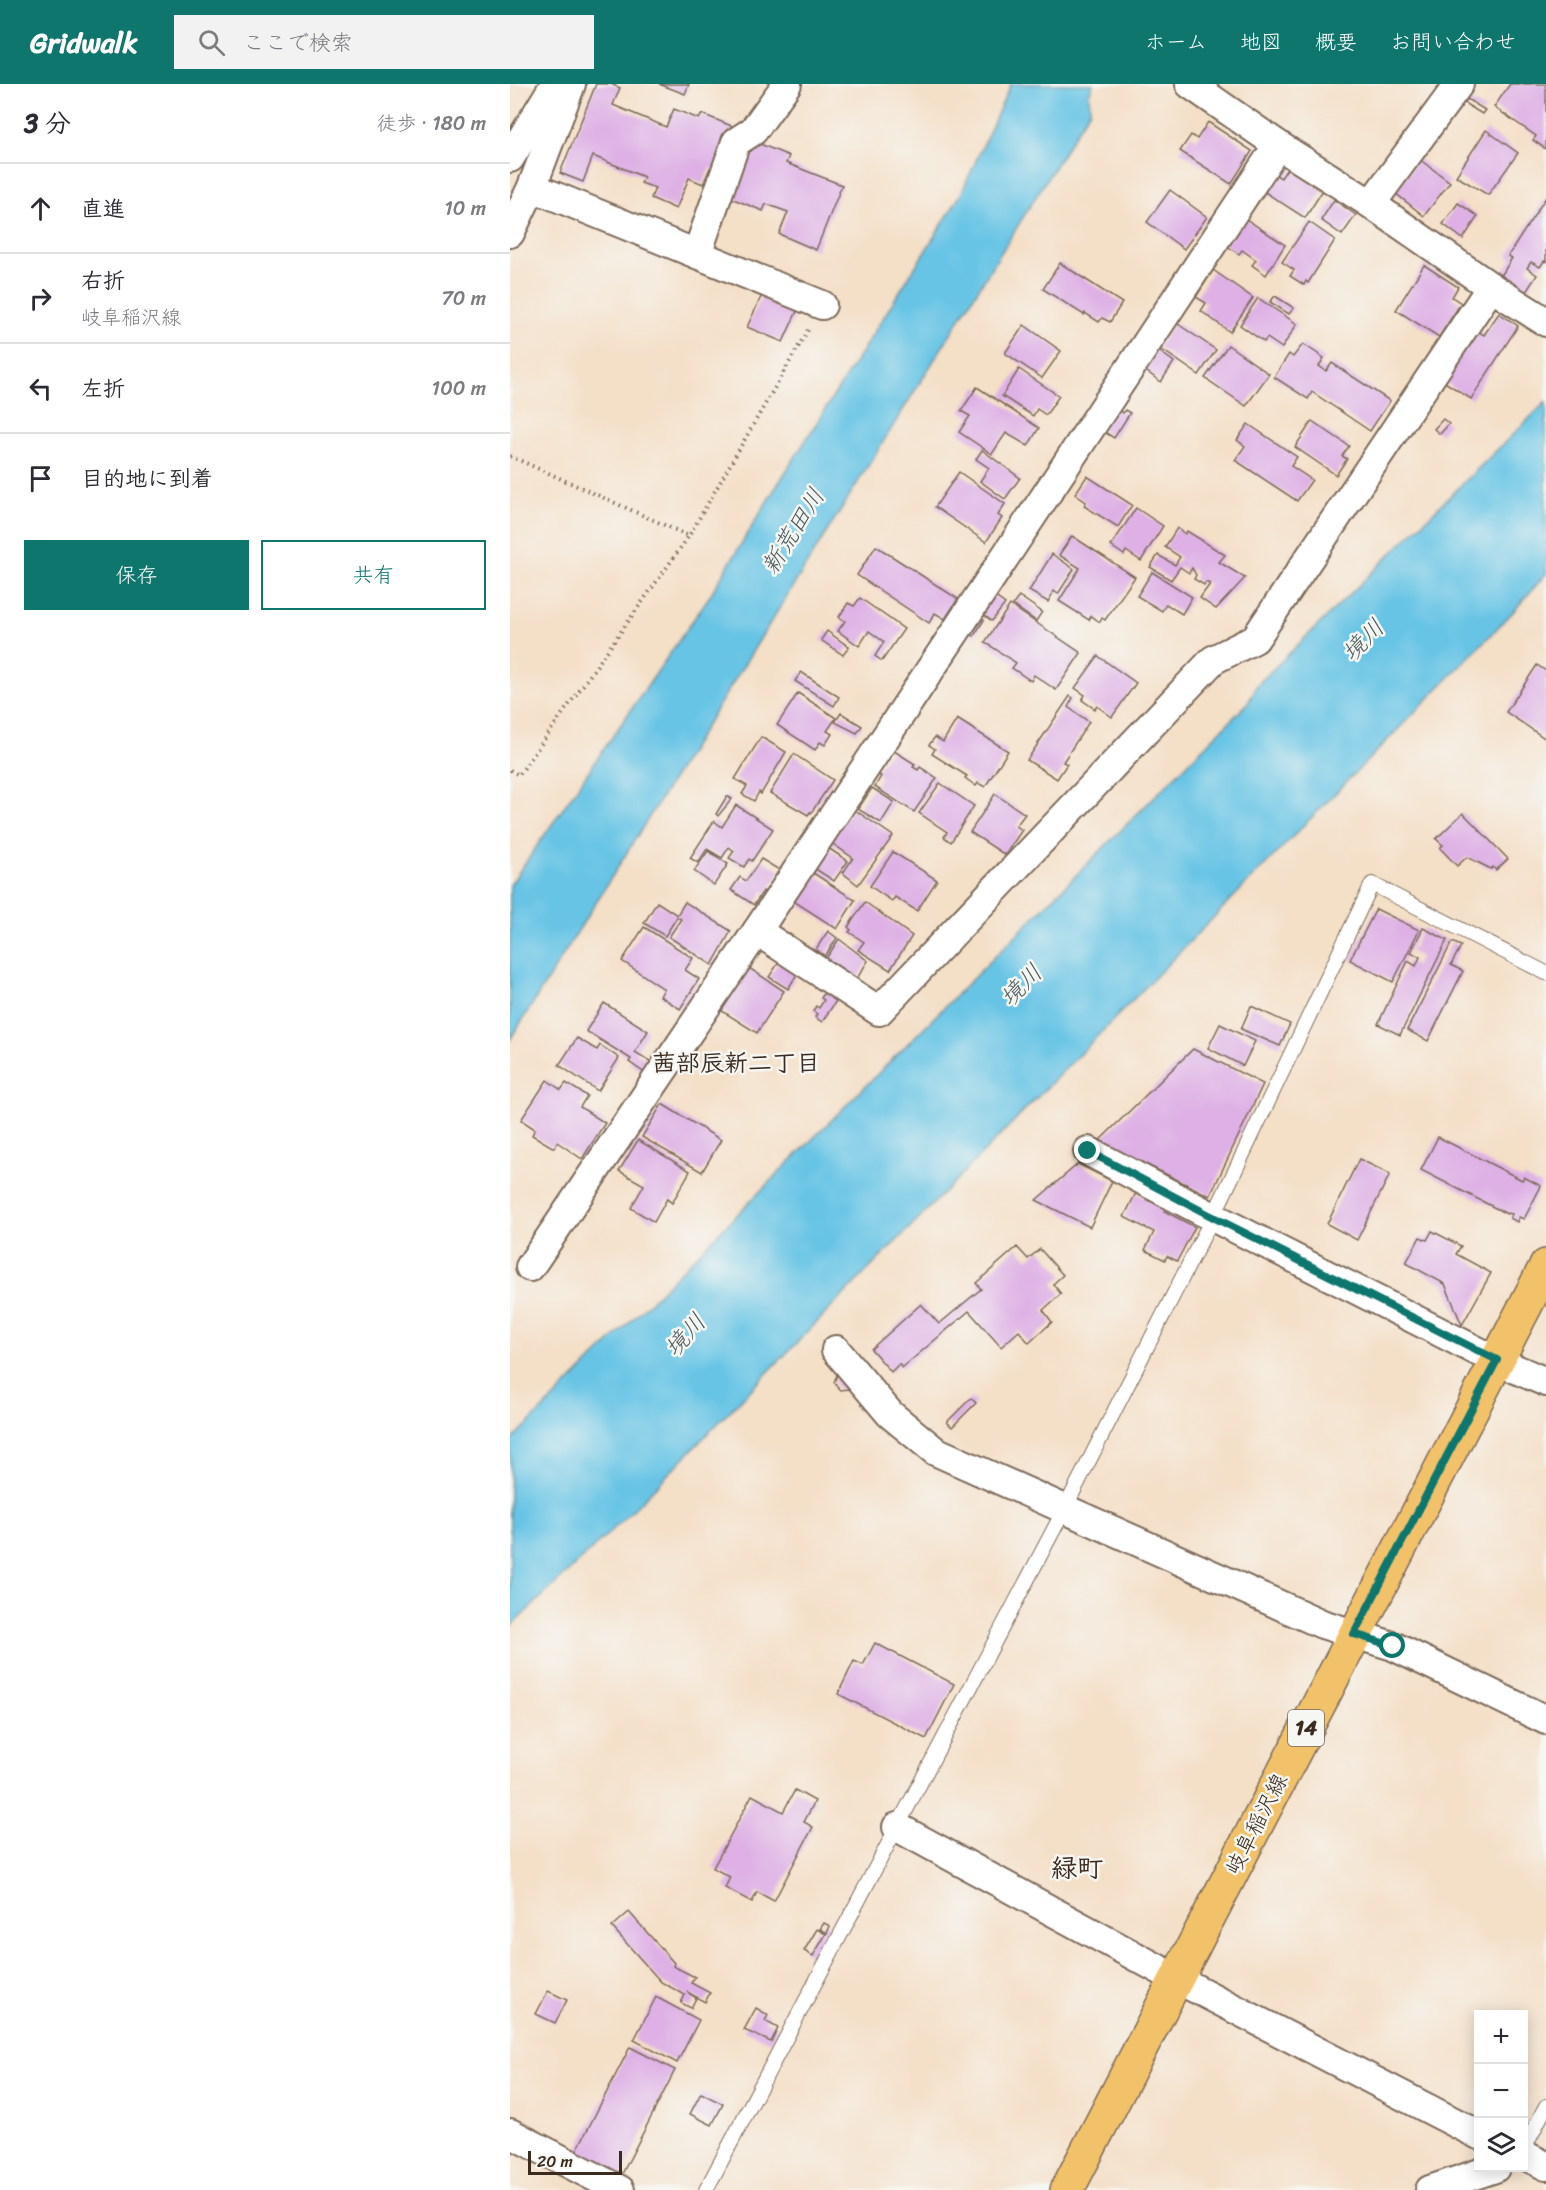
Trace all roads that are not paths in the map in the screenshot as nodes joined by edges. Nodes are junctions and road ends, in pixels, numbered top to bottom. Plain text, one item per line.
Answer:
1 (555, 84) edge
2 (571, 84) edge
3 (787, 84) edge
4 (1190, 84) edge
5 (1459, 84) edge
6 (1278, 145) junction
7 (510, 158) edge
8 (532, 187) junction
9 (1371, 204) junction
10 (510, 232) edge
11 (697, 254) junction
12 (1491, 287) junction
13 (822, 305) road end
14 (1546, 322) edge
15 (757, 931) junction
16 (1546, 974) edge
17 (1088, 1151) dead end
18 (1213, 1217) junction
19 (1546, 1266) edge
20 (530, 1267) dead end
21 (836, 1350) dead end
22 (1497, 1360) junction
23 (1546, 1382) edge
24 (1064, 1510) junction
25 (1354, 1634) junction
26 (1546, 1720) edge
27 (897, 1827) junction
28 (1177, 1979) junction
29 (1546, 2106) edge
30 (1474, 2131) edge
31 (510, 2133) edge
32 (1533, 2157) edge
33 (1483, 2172) edge
34 (620, 2190) edge
35 (706, 2190) edge
36 (1067, 2190) edge
37 (1430, 2190) edge

1 - 7 street
2 - 8 street
3 - 11 street
4 - 6 street
5 - 9 street
6 - 9 street
6 - 15 street
8 - 10 street
8 - 11 street
9 - 12 street
11 - 13 street
12 - 14 street
12 - 15 street
15 - 20 street
16 - 18 lane
17 - 18 street
18 - 22 street
18 - 24 lane
19 - 22 main road, 岐阜稲沢線 / 14
21 - 24 street
22 - 23 street
22 - 25 main road, 岐阜稲沢線 / 14
24 - 25 street
24 - 27 lane
25 - 26 street
25 - 28 main road, 岐阜稲沢線 / 14
27 - 28 street
27 - 35 lane
28 - 30 street
28 - 36 main road, 岐阜稲沢線 / 14
29 - 32 lane
31 - 34 street
33 - 37 street

